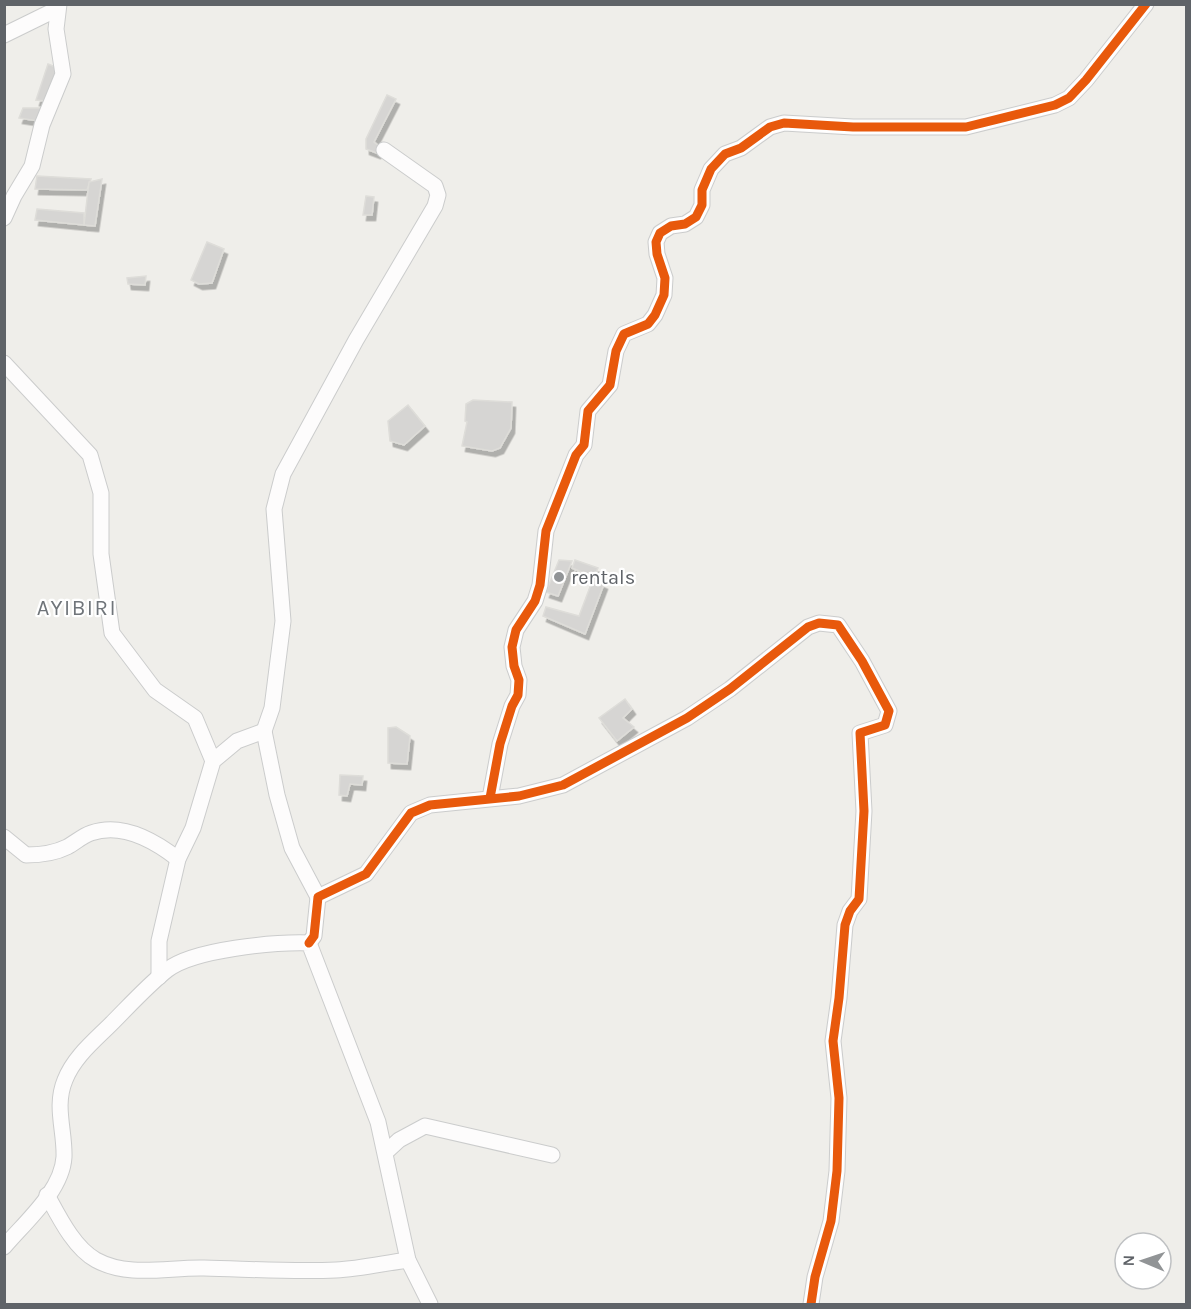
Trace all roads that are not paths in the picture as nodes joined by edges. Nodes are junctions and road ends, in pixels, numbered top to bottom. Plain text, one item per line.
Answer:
1 (1146, 4) edge
2 (58, 7) edge
3 (4, 35) edge
4 (384, 150) dead end
5 (4, 218) edge
6 (4, 363) edge
7 (264, 731) junction
8 (213, 761) junction
9 (490, 798) junction
10 (4, 837) edge
11 (178, 859) junction
12 (318, 897) junction
13 (309, 943) junction
14 (159, 978) junction
15 (386, 1152) junction
16 (552, 1155) dead end
17 (47, 1195) junction
18 (4, 1247) edge
19 (408, 1260) junction
20 (430, 1305) edge
21 (811, 1305) edge

1 - 9 street
2 - 3 street
2 - 5 street
4 - 7 street
6 - 8 street
7 - 8 street
7 - 12 street
8 - 11 street
9 - 12 street
9 - 21 street
10 - 11 street
11 - 14 street
12 - 13 street
13 - 14 street
13 - 15 street
14 - 17 street
15 - 16 street
15 - 19 street
17 - 18 street
17 - 19 street
19 - 20 street

